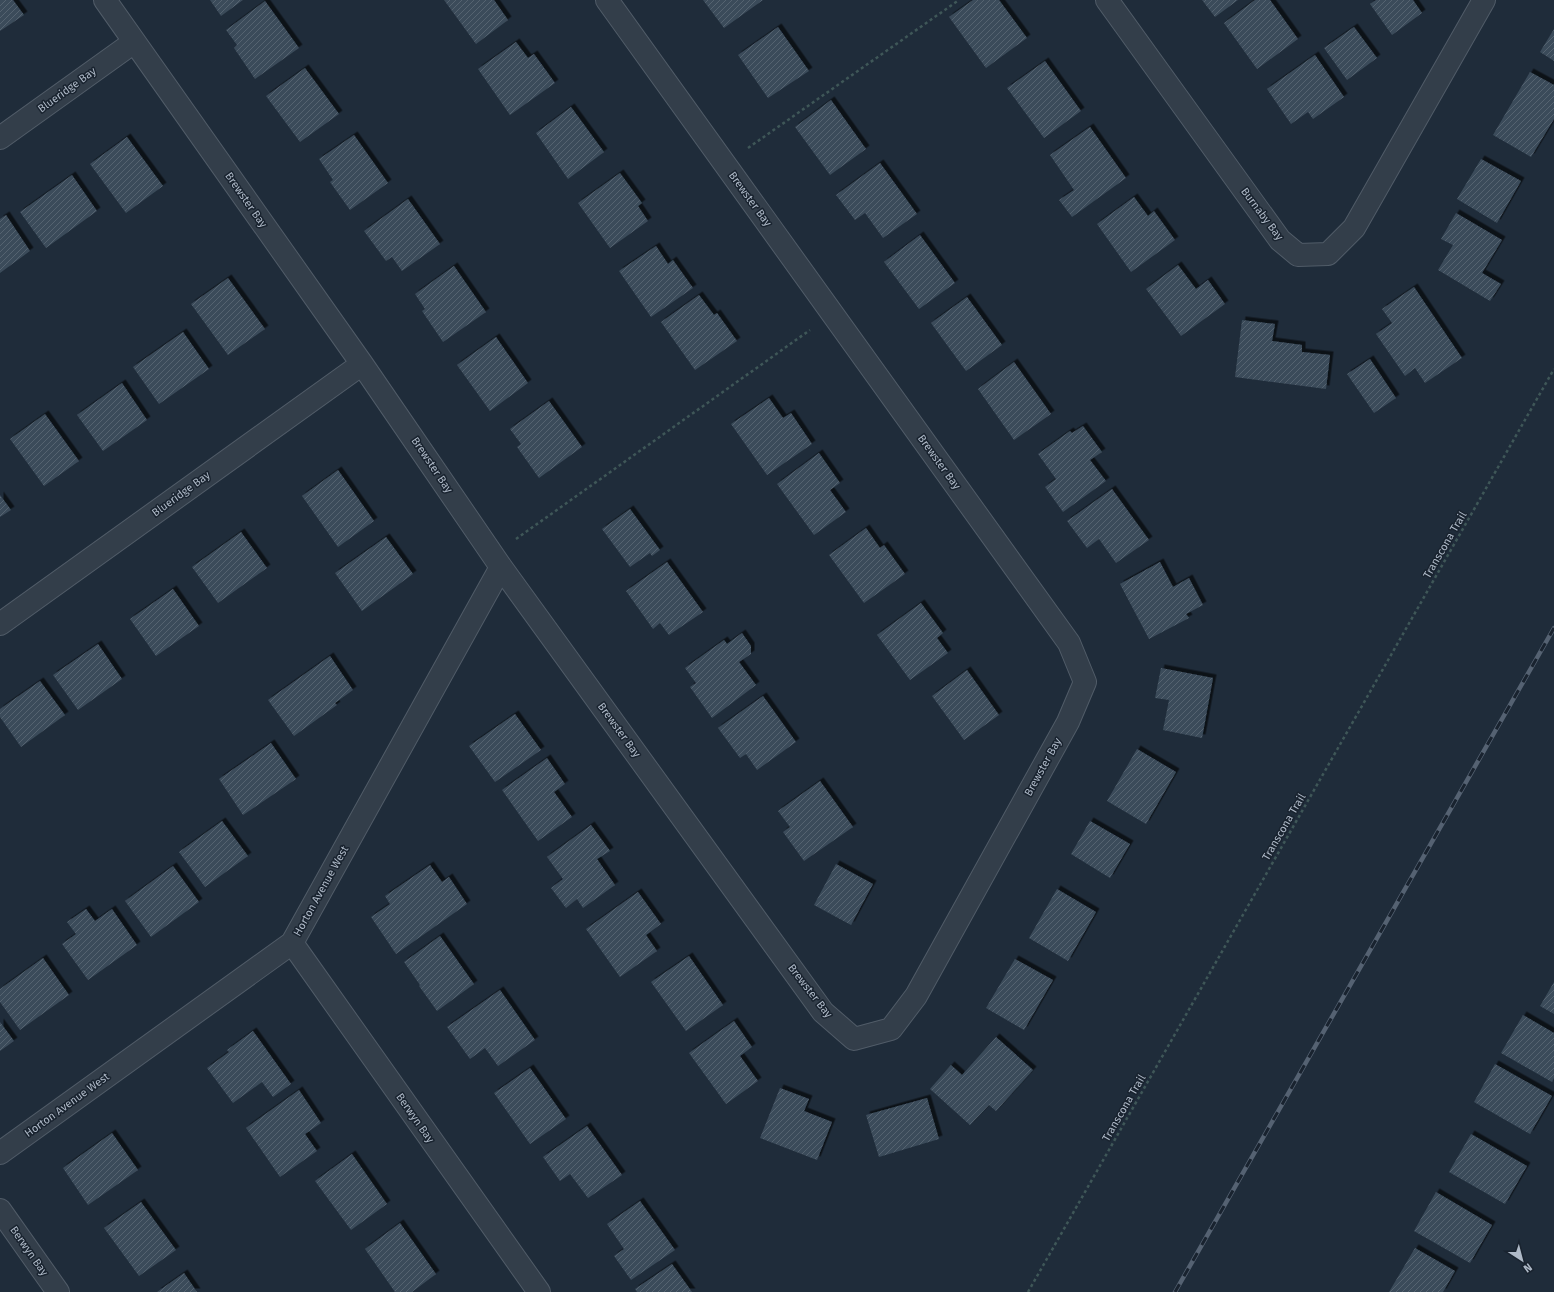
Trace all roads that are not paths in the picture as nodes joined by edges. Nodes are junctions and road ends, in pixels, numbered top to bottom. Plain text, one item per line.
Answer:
1 (105, 0) edge
2 (607, 0) edge
3 (1107, 0) edge
4 (1484, 0) edge
5 (134, 42) junction
6 (0, 138) edge
7 (362, 364) junction
8 (497, 561) junction
9 (0, 624) edge
10 (292, 943) junction
11 (0, 1153) edge
12 (0, 1210) edge
13 (58, 1292) edge
14 (539, 1292) edge

1 - 5 street, Brewster Bay
2 - 8 street, Brewster Bay
3 - 4 street, Burnaby Bay
5 - 6 street, Blueridge Bay
5 - 7 street, Brewster Bay
7 - 8 street, Brewster Bay
7 - 9 street, Blueridge Bay
8 - 10 street, Horton Avenue West
10 - 11 street, Horton Avenue West
10 - 14 street, Berwyn Bay
12 - 13 street, Berwyn Bay

